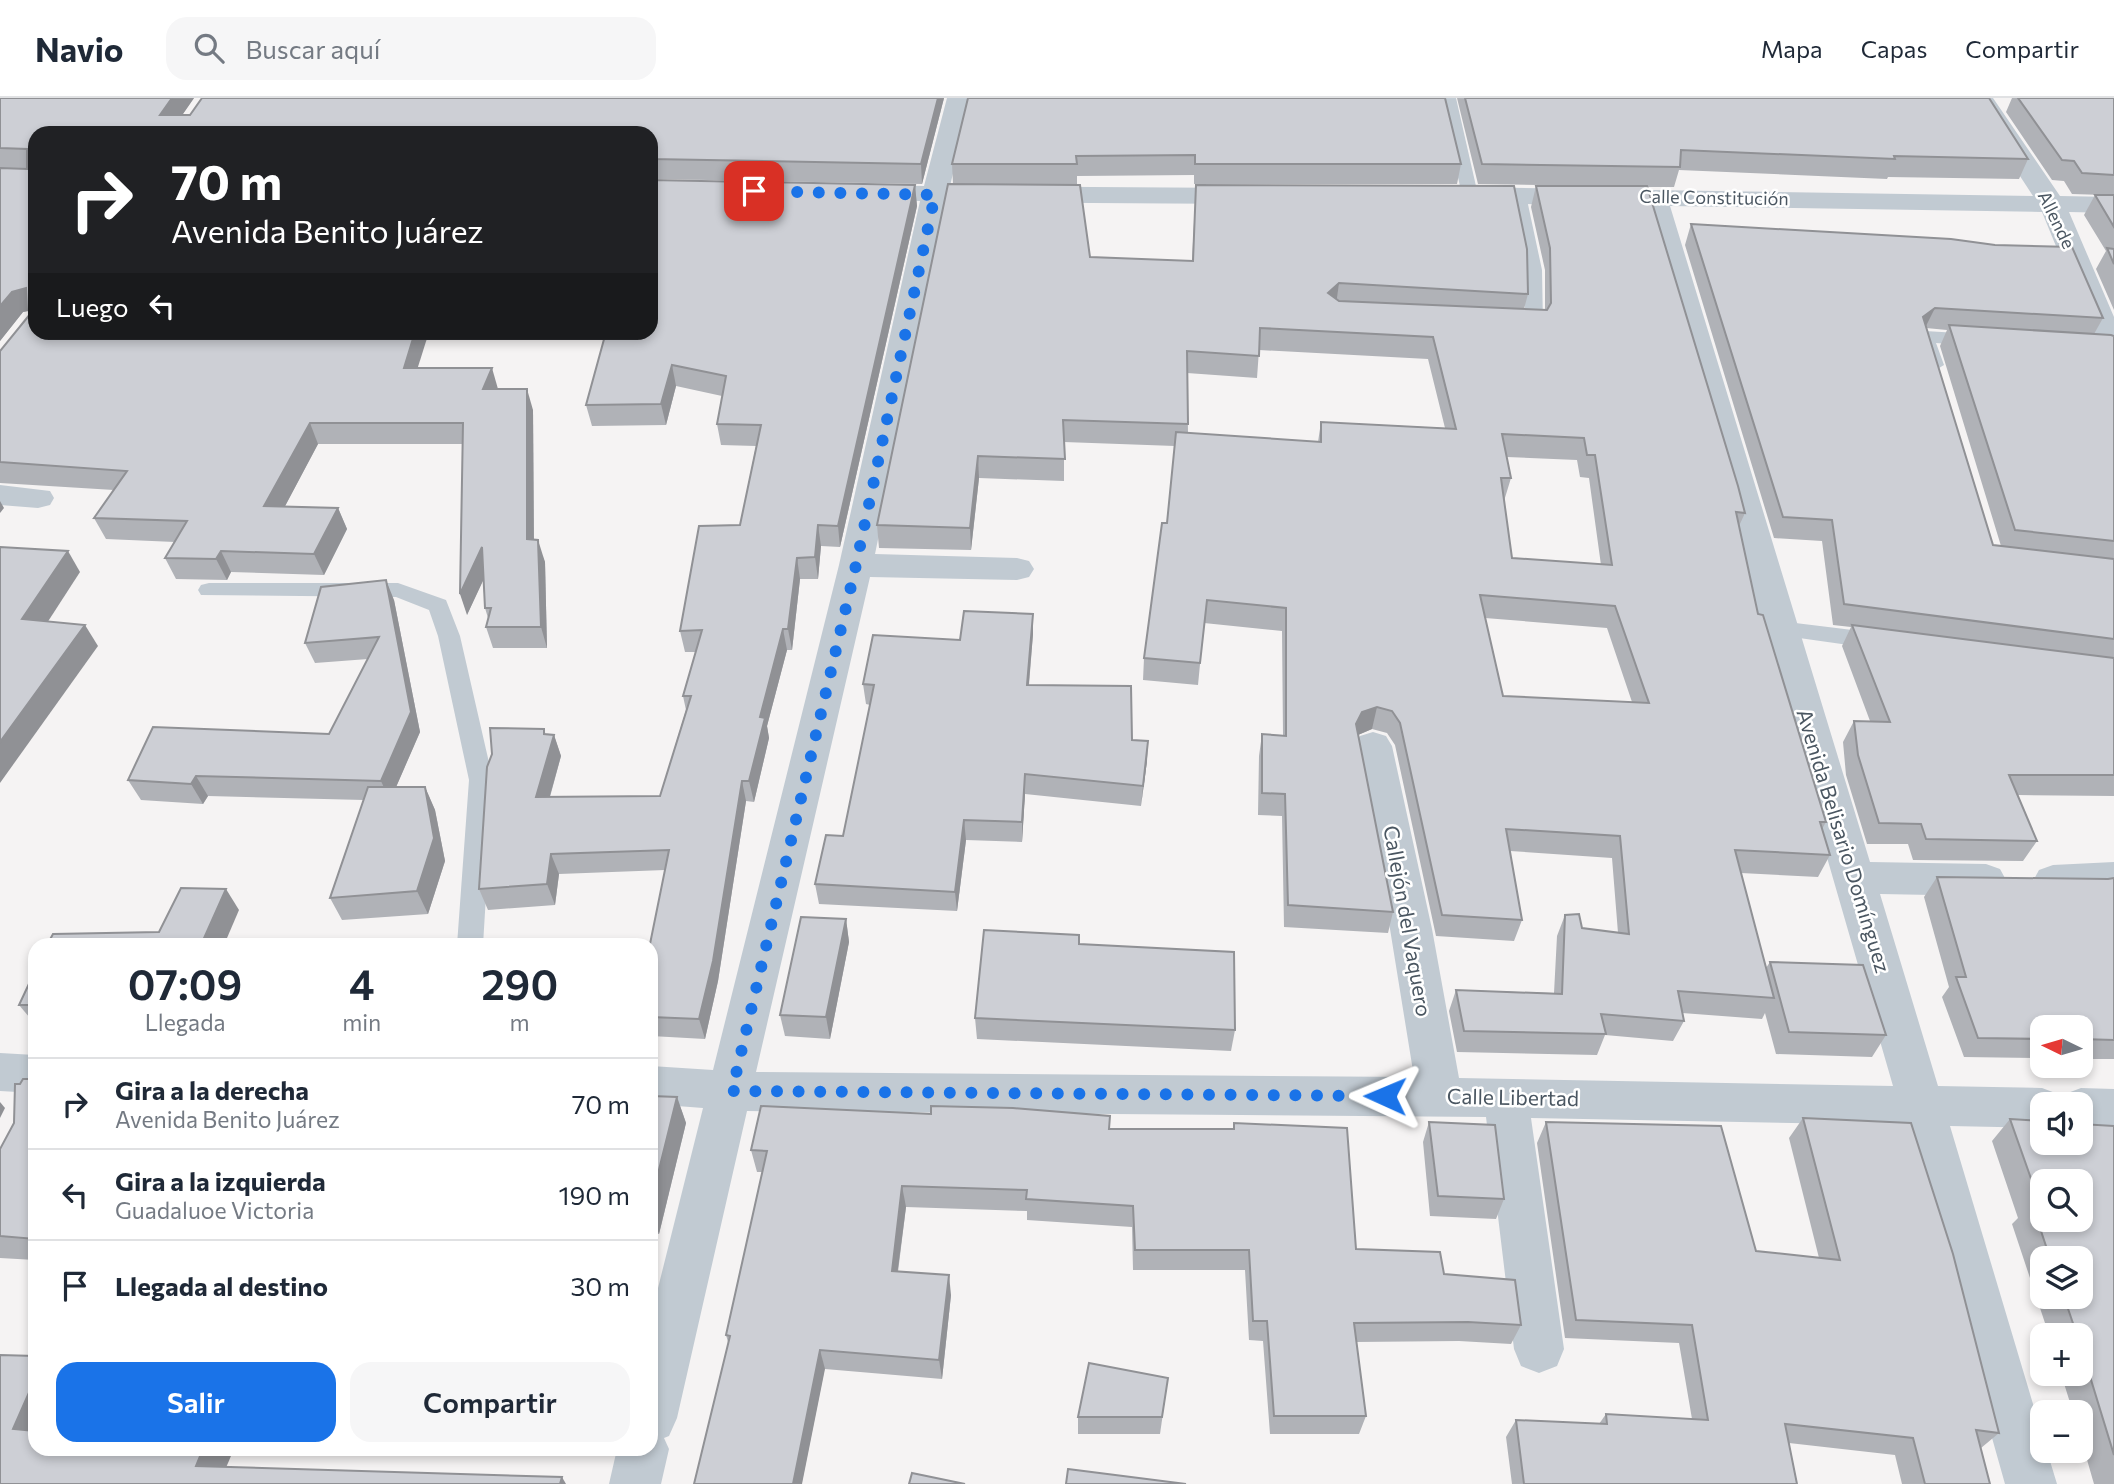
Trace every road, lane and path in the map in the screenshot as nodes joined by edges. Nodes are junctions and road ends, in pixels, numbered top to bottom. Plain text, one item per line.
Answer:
1 (959, 98) edge
2 (1448, 98) edge
3 (1982, 100) edge
4 (2011, 102) dead end
5 (841, 193) edge
6 (935, 195) junction
7 (1442, 195) edge
8 (1470, 195) junction
9 (1518, 195) junction
10 (1275, 196) edge
11 (1654, 198) junction
12 (2052, 204) junction
13 (2114, 205) edge
14 (1495, 323) edge
15 (1992, 341) edge
16 (2104, 348) edge
17 (1941, 389) edge
18 (0, 495) edge
19 (38, 498) dead end
20 (856, 565) junction
21 (1017, 569) dead end
22 (209, 590) dead end
23 (1779, 629) junction
24 (1899, 644) edge
25 (1373, 746) dead end
26 (1855, 878) junction
27 (2114, 878) edge
28 (470, 938) edge
29 (0, 1072) edge
30 (658, 1086) edge
31 (732, 1091) junction
32 (28, 1092) edge
33 (1440, 1097) junction
34 (1506, 1099) junction
35 (1921, 1105) junction
36 (2030, 1108) edge
37 (2093, 1108) edge
38 (2114, 1109) edge
39 (1539, 1349) dead end
40 (658, 1390) edge
41 (641, 1456) edge
42 (635, 1484) edge
43 (2031, 1484) edge

1 - 6 street
2 - 8 lane
3 - 4 street
3 - 12 street, Allende
5 - 6 street
6 - 10 street
6 - 20 street
7 - 8 street, Calle Constitución
8 - 9 street, Calle Constitución
9 - 11 street, Calle Constitución
9 - 14 lane
11 - 12 street, Calle Constitución
11 - 23 street, Avenida Belisario Domínguez
12 - 13 street, Calle Constitución
12 - 16 street, Allende
15 - 17 lane
18 - 19 street
20 - 21 street
20 - 31 street
22 - 28 lane
23 - 24 lane
23 - 26 street, Avenida Belisario Domínguez
25 - 33 street, Callejón del Vaquero
26 - 27 street
26 - 35 street, Avenida Belisario Domínguez
29 - 32 street
30 - 31 street, Calle Libertad
31 - 33 street, Calle Libertad
31 - 40 street
33 - 34 street, Calle Libertad
34 - 35 street, Calle Libertad
34 - 39 street
35 - 36 street, Calle Libertad
35 - 43 street, Avenida Belisario Domínguez
37 - 38 street
41 - 42 street

